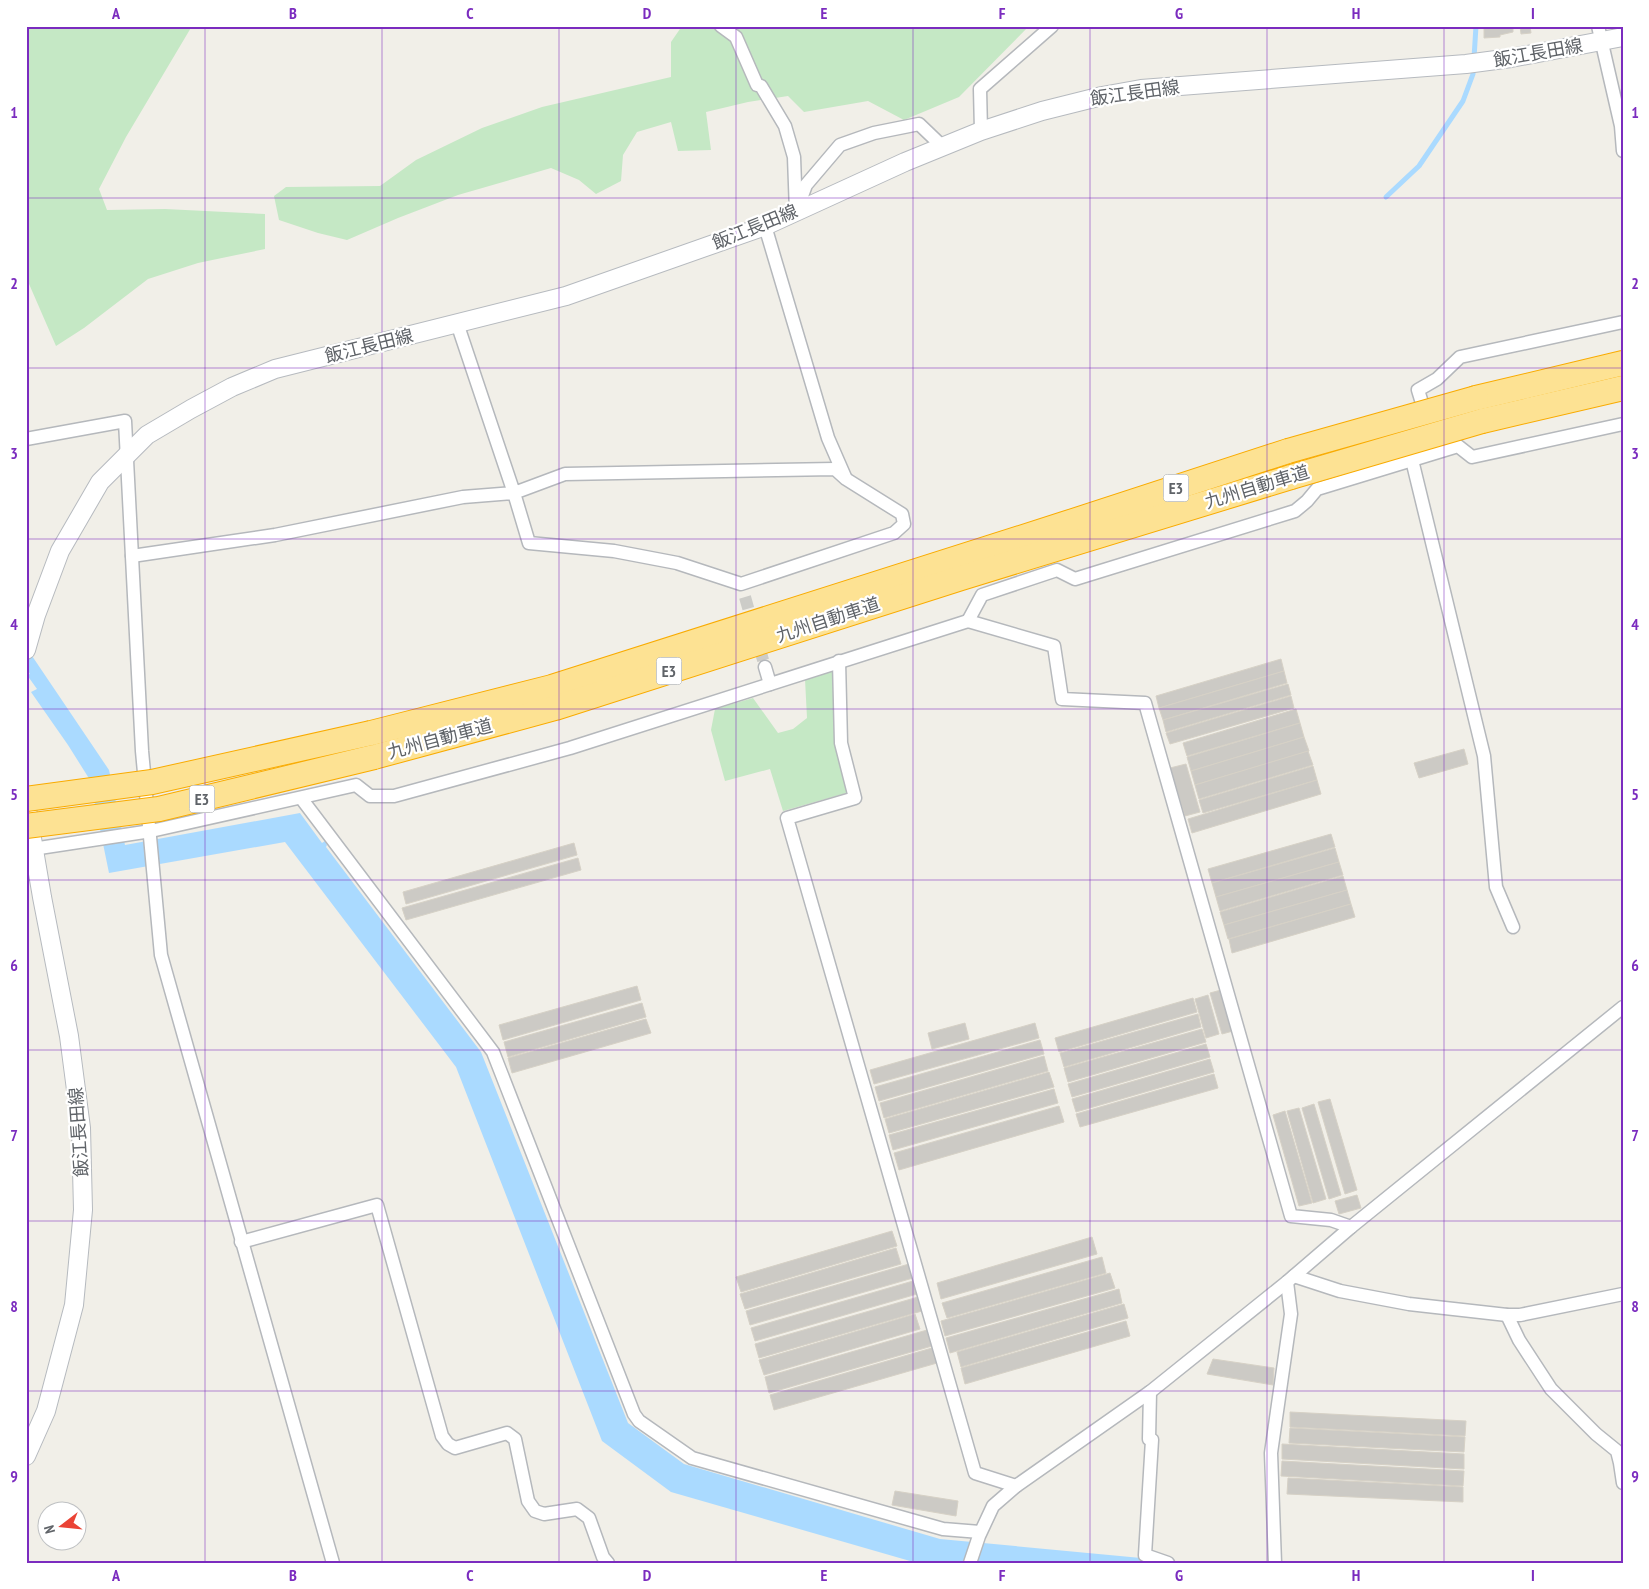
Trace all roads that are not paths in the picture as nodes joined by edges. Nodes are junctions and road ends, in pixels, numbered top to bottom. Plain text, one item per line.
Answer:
1 (721, 26) edge
2 (1052, 26) edge
3 (1599, 34) edge
4 (1623, 37) edge
5 (981, 131) junction
6 (943, 147) junction
7 (1623, 151) edge
8 (796, 212) junction
9 (765, 226) junction
10 (1623, 322) edge
11 (457, 324) junction
12 (1623, 363) edge
13 (1623, 388) edge
14 (1623, 424) edge
15 (26, 439) edge
16 (1436, 452) junction
17 (127, 456) junction
18 (1412, 460) junction
19 (846, 479) junction
20 (514, 493) junction
21 (1069, 534) junction
22 (132, 556) junction
23 (958, 568) junction
24 (741, 584) junction
25 (745, 597) tunnel mouth
26 (968, 621) junction
27 (27, 646) edge
28 (839, 661) junction
29 (765, 667) tunnel mouth
30 (770, 684) junction
31 (301, 798) junction
32 (26, 799) edge
33 (26, 803) edge
34 (151, 834) junction
35 (29, 841) edge
36 (1513, 927) dead end
37 (1623, 1007) edge
38 (1351, 1226) junction
39 (241, 1242) junction
40 (1290, 1279) junction
41 (1623, 1294) edge
42 (1507, 1315) junction
43 (1150, 1392) junction
44 (26, 1456) edge
45 (1623, 1483) edge
46 (1016, 1486) junction
47 (979, 1534) junction
48 (333, 1563) edge
49 (608, 1563) edge
50 (970, 1563) edge
51 (1168, 1563) edge
52 (1275, 1563) edge

1 - 8 street
2 - 5 street
3 - 4 main road, 飯江長田線
3 - 5 main road, 飯江長田線
3 - 7 street
5 - 6 main road, 飯江長田線
6 - 8 main road, 飯江長田線
6 - 8 street
8 - 9 main road, 飯江長田線
9 - 11 main road, 飯江長田線
9 - 19 street
10 - 16 street
11 - 17 main road, 飯江長田線
11 - 20 street
12 - 21 highway, 九州自動車道 / E3, bridge
13 - 21 highway, 九州自動車道 / E3, bridge
14 - 16 street
15 - 17 street
16 - 18 street
17 - 22 street
17 - 27 main road, 飯江長田線
18 - 26 street
18 - 36 street
19 - 20 street
19 - 24 street
20 - 22 street
20 - 24 street
21 - 23 highway, 九州自動車道 / E3
22 - 34 street
23 - 32 highway, 九州自動車道 / E3, bridge
23 - 35 highway, 九州自動車道 / E3, bridge
24 - 25 street
26 - 28 street
26 - 38 street
28 - 30 street
28 - 46 street
29 - 30 street
30 - 31 street
31 - 34 street
31 - 47 street
33 - 35 main road, 飯江長田線
34 - 35 street
34 - 39 street
35 - 44 main road, 飯江長田線
37 - 38 street
38 - 40 street
39 - 48 street
39 - 49 street
40 - 42 street
40 - 43 street
40 - 52 street
41 - 42 street
42 - 45 street
43 - 46 street
43 - 51 street
46 - 47 street
47 - 50 street

